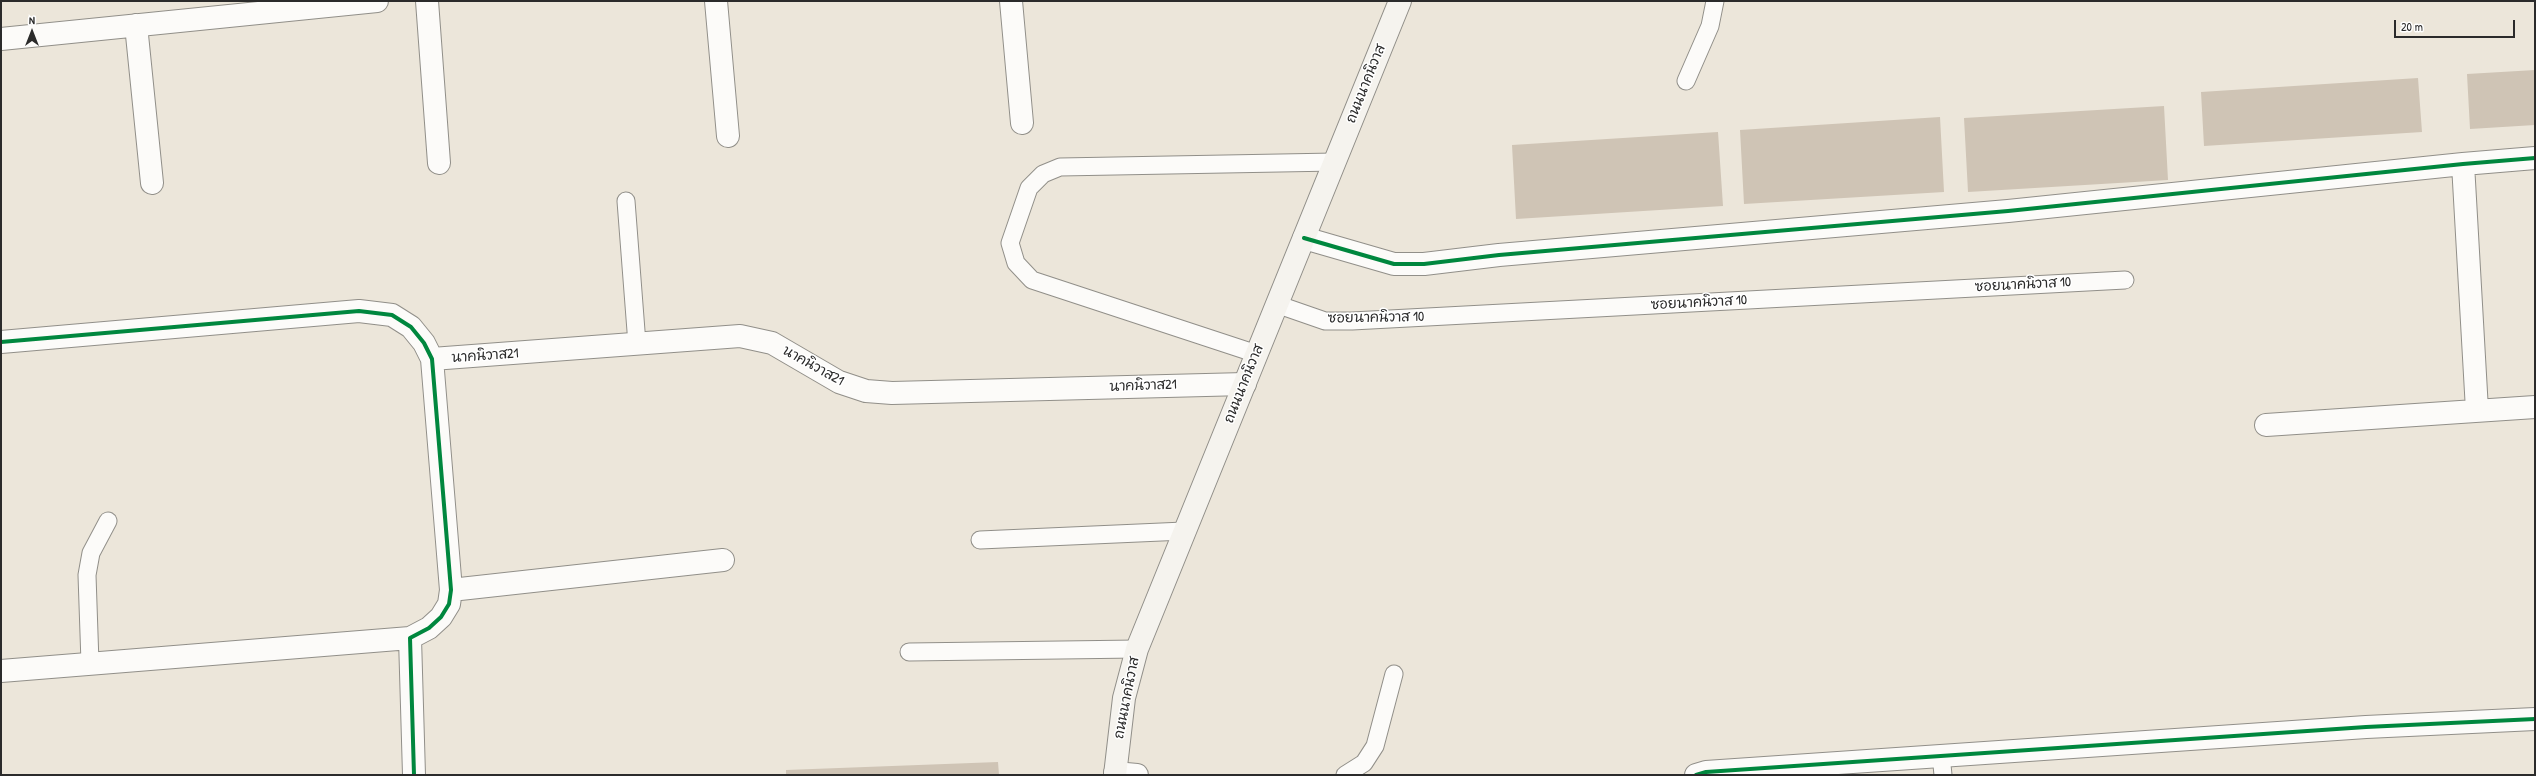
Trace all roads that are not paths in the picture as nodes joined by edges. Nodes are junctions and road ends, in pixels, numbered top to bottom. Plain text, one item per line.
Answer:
1 (377, 1) edge
2 (427, 1) edge
3 (716, 1) edge
4 (1011, 1) edge
5 (1400, 1) edge
6 (1715, 1) edge
7 (136, 25) junction
8 (1, 39) edge
9 (1686, 81) dead end
10 (1022, 123) dead end
11 (728, 136) dead end
12 (2535, 158) edge
13 (1335, 162) junction
14 (439, 163) dead end
15 (2463, 164) junction
16 (152, 183) dead end
17 (626, 201) dead end
18 (1304, 238) junction
19 (2125, 280) dead end
20 (1276, 304) junction
21 (1, 342) edge
22 (637, 344) junction
23 (1257, 354) junction
24 (432, 360) junction
25 (1245, 384) junction
26 (2535, 407) edge
27 (2477, 410) junction
28 (2266, 425) dead end
29 (108, 521) dead end
30 (1184, 531) junction
31 (980, 540) dead end
32 (723, 560) dead end
33 (451, 590) junction
34 (410, 638) junction
35 (1136, 649) junction
36 (909, 652) dead end
37 (90, 664) junction
38 (1, 670) edge
39 (1394, 674) dead end
40 (2535, 719) edge
41 (1942, 765) edge
42 (1115, 774) edge
43 (414, 775) edge
44 (1137, 775) edge
45 (1345, 775) edge
46 (1696, 775) edge

1 - 7 street
2 - 14 street
3 - 11 street
4 - 10 street
5 - 13 main road, ถนนนาคนิวาส
6 - 9 lane
7 - 8 street
7 - 16 street
12 - 15 street
13 - 18 main road, ถนนนาคนิวาส
13 - 23 lane
15 - 18 street
15 - 27 street
17 - 22 lane
18 - 20 main road, ถนนนาคนิวาส
19 - 20 lane, ซอยนาคนิวาส 10
20 - 23 main road, ถนนนาคนิวาส
21 - 24 street
22 - 24 street, นาคนิวาส21
22 - 25 street, นาคนิวาส21
23 - 25 main road, ถนนนาคนิวาส
24 - 33 street
25 - 30 main road, ถนนนาคนิวาส
26 - 27 street
27 - 28 street
29 - 37 lane
30 - 31 lane
30 - 35 main road, ถนนนาคนิวาส
32 - 33 street
33 - 34 street
34 - 37 street
34 - 43 street
35 - 36 lane
35 - 42 main road, ถนนนาคนิวาส
37 - 38 street
39 - 45 lane
40 - 41 street
41 - 46 street
42 - 44 street

